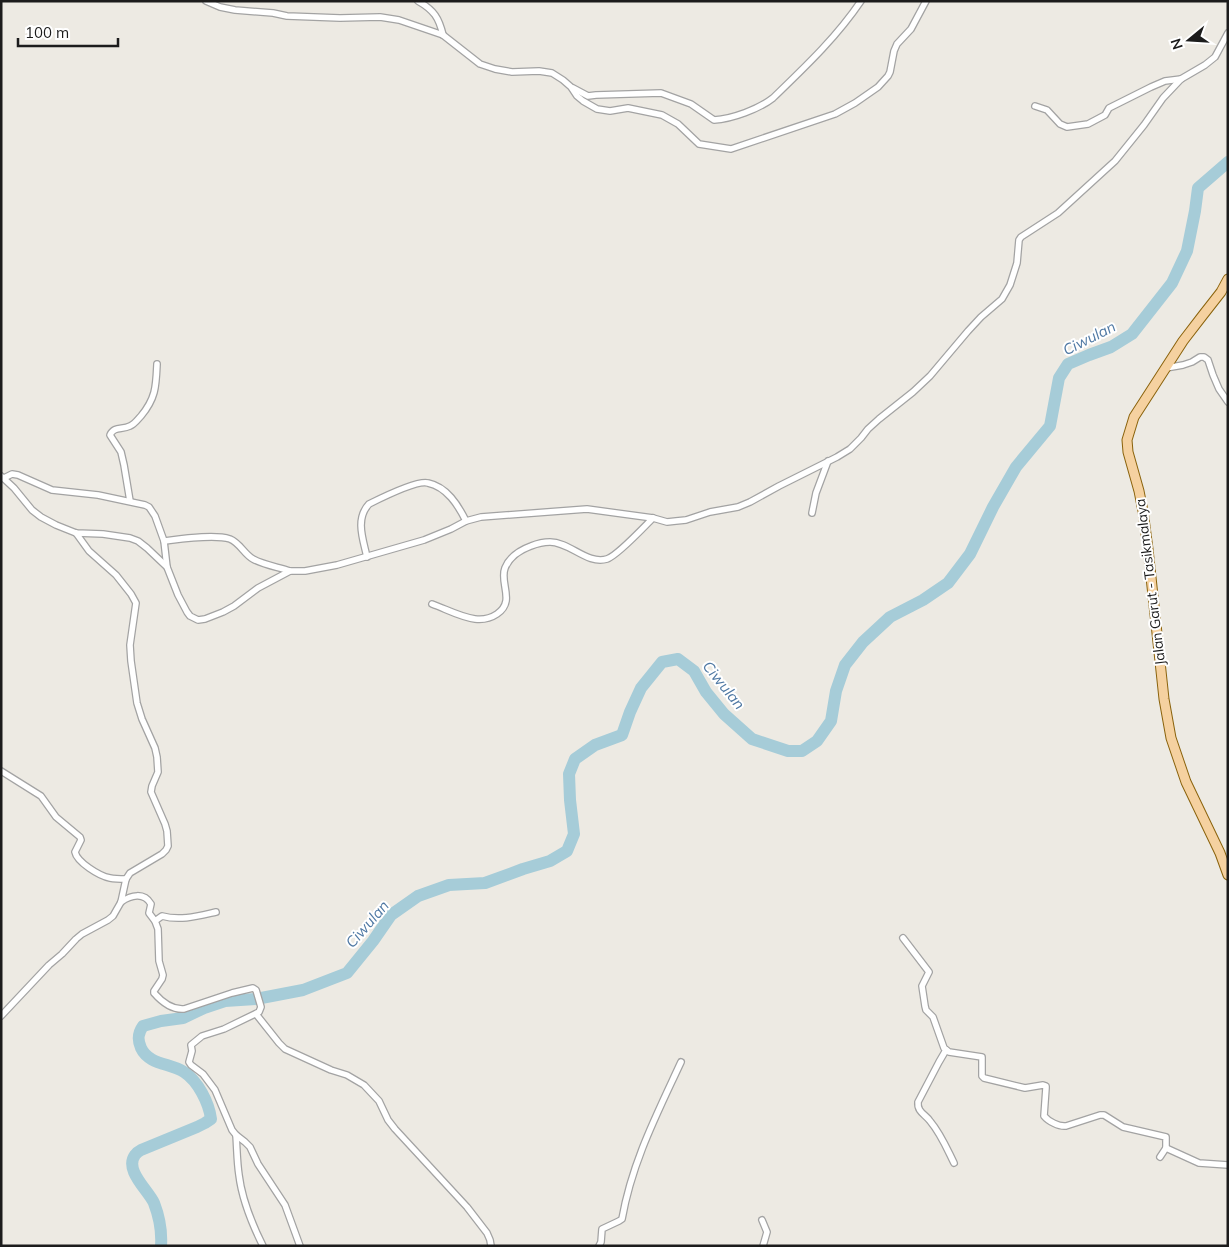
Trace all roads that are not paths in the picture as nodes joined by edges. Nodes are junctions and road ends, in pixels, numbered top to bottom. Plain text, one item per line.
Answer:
1 (206, 1) edge
2 (418, 1) edge
3 (861, 1) edge
4 (926, 1) edge
5 (1228, 33) edge
6 (443, 35) junction
7 (1181, 79) junction
8 (571, 87) junction
9 (1035, 106) dead end
10 (1228, 279) edge
11 (157, 364) dead end
12 (1166, 368) junction
13 (1228, 402) edge
14 (828, 461) junction
15 (3, 477) edge
16 (130, 501) junction
17 (812, 513) dead end
18 (653, 518) junction
19 (466, 521) junction
20 (76, 533) junction
21 (164, 541) junction
22 (367, 557) junction
23 (167, 568) junction
24 (290, 571) junction
25 (432, 604) dead end
26 (1, 771) edge
27 (1228, 875) edge
28 (126, 879) junction
29 (121, 902) junction
30 (216, 912) dead end
31 (155, 921) junction
32 (902, 938) dead end
33 (256, 1014) junction
34 (1, 1016) edge
35 (946, 1050) junction
36 (681, 1062) dead end
37 (236, 1136) junction
38 (1166, 1148) junction
39 (1160, 1157) dead end
40 (954, 1163) dead end
41 (1228, 1165) edge
42 (762, 1220) dead end
43 (263, 1246) edge
44 (300, 1246) edge
45 (491, 1246) edge
46 (599, 1246) edge
47 (763, 1246) edge

1 - 6 street
2 - 6 street
3 - 8 street
4 - 8 street
5 - 7 street
6 - 8 street
7 - 9 street
7 - 14 street
10 - 12 main road, Jalan Garut - Tasikmalaya
11 - 16 street
12 - 13 street
12 - 27 main road, Jalan Garut - Tasikmalaya
14 - 17 street
14 - 18 street
15 - 16 street
15 - 20 street
16 - 21 street
18 - 19 street
18 - 25 street
19 - 22 street
19 - 22 street
20 - 23 street
20 - 28 street
21 - 23 street
21 - 24 street
22 - 24 street
23 - 24 street
26 - 28 street
28 - 29 street
29 - 31 street
29 - 34 street
30 - 31 street
31 - 33 street
32 - 35 street
33 - 37 street
33 - 45 street
35 - 38 street
35 - 40 street
36 - 46 street
37 - 43 street
37 - 44 street
38 - 39 street
38 - 41 street
42 - 47 street

